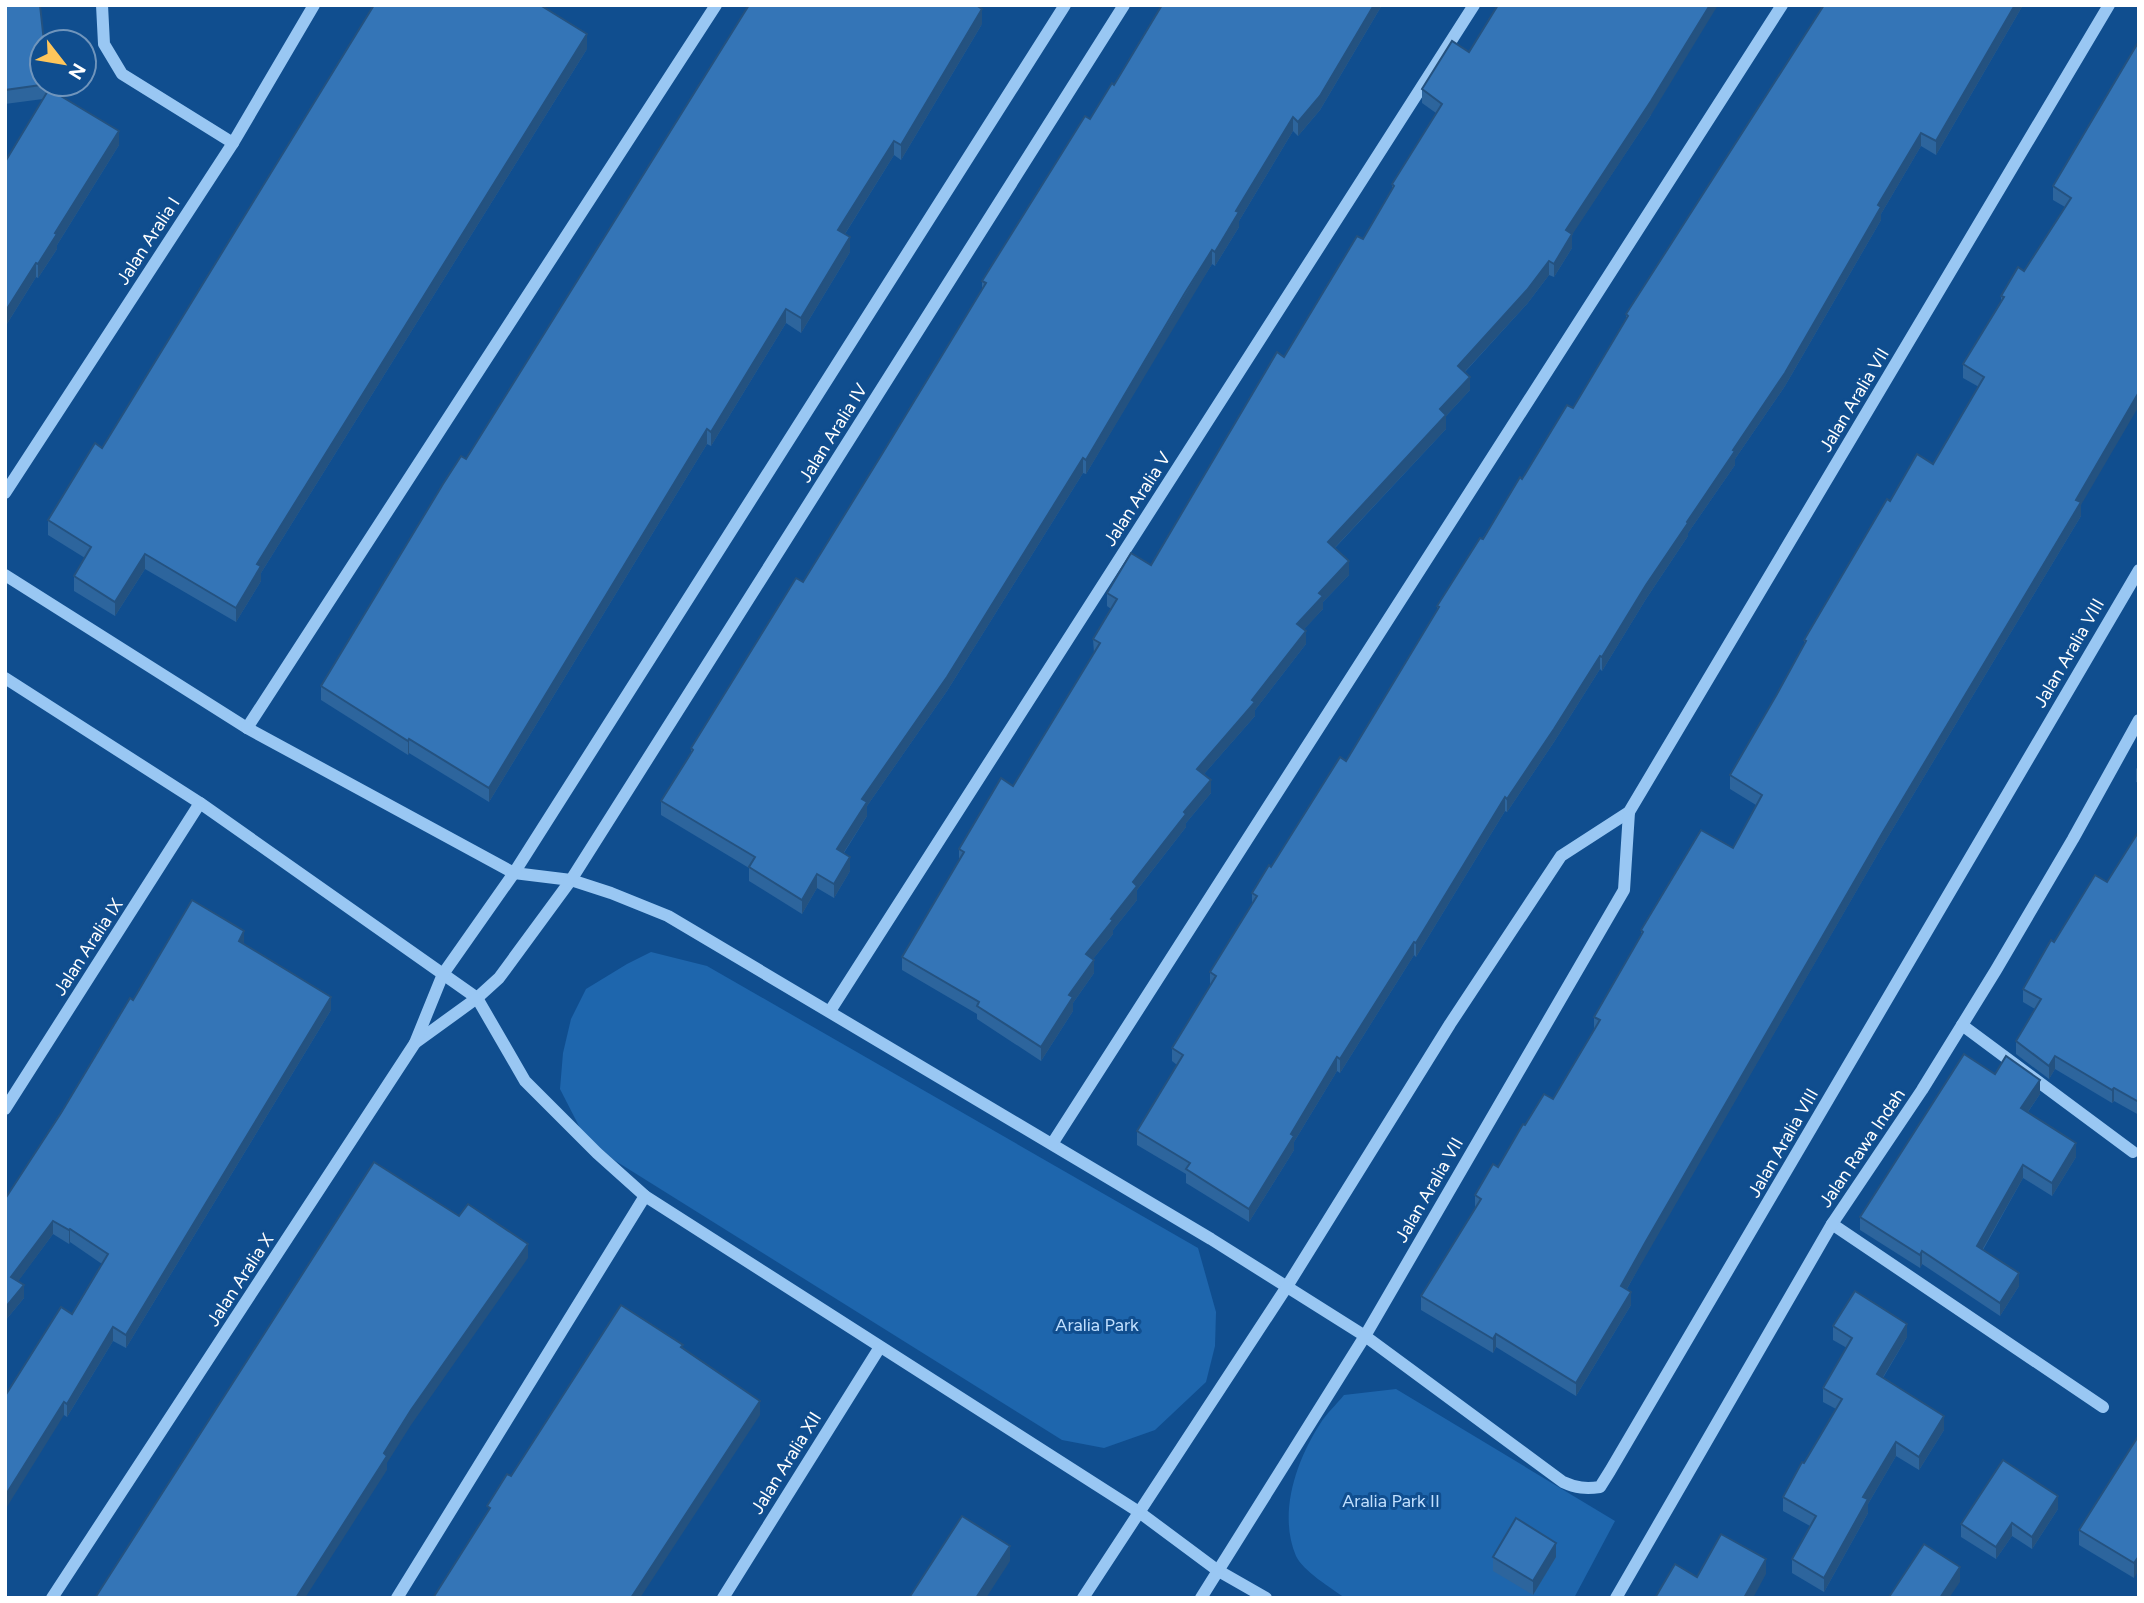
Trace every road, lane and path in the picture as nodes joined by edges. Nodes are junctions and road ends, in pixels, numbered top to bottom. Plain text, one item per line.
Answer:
1 (102, 5) edge
2 (314, 5) edge
3 (716, 5) edge
4 (1065, 5) edge
5 (1124, 5) edge
6 (1475, 5) edge
7 (1782, 5) edge
8 (2109, 5) edge
9 (233, 143) junction
10 (5, 493) edge
11 (2139, 570) edge
12 (5, 575) edge
13 (5, 678) edge
14 (2139, 720) edge
15 (247, 728) junction
16 (200, 803) junction
17 (1629, 813) junction
18 (514, 873) junction
19 (571, 880) junction
20 (443, 974) junction
21 (477, 998) junction
22 (830, 1011) junction
23 (1962, 1025) junction
24 (415, 1043) junction
25 (5, 1108) edge
26 (1052, 1144) junction
27 (2133, 1152) dead end
28 (645, 1196) junction
29 (1832, 1223) junction
30 (1286, 1288) junction
31 (1365, 1336) junction
32 (880, 1348) junction
33 (2103, 1407) dead end
34 (1139, 1513) junction
35 (1217, 1570) junction
36 (52, 1598) edge
37 (397, 1598) edge
38 (723, 1598) edge
39 (1083, 1598) edge
40 (1201, 1598) edge
41 (1266, 1598) edge
42 (1616, 1598) edge

1 - 9 street
2 - 9 street, Jalan Aralia I
3 - 15 street
4 - 18 street, Jalan Aralia X
5 - 19 street, Jalan Aralia IV
6 - 22 street, Jalan Aralia V
7 - 26 street
8 - 17 street, Jalan Aralia VII
9 - 10 street, Jalan Aralia I
11 - 31 street, Jalan Aralia VIII
12 - 15 street
13 - 16 street
14 - 23 street, Jalan Rawa Indah
15 - 18 street
16 - 20 street
16 - 25 street, Jalan Aralia IX
17 - 30 street, Jalan Aralia VII
17 - 31 street, Jalan Aralia VII
18 - 19 street
18 - 20 street, Jalan Aralia X
19 - 21 street, Jalan Aralia IV
19 - 22 street
20 - 21 street
20 - 24 street, Jalan Aralia X
21 - 24 street, Jalan Aralia IV
21 - 28 street
22 - 26 street
23 - 27 street
23 - 29 street, Jalan Rawa Indah
24 - 36 street, Jalan Aralia X
26 - 30 street
28 - 32 street
28 - 37 street
29 - 33 street
29 - 42 street, Jalan Rawa Indah
30 - 31 street
30 - 34 street, Jalan Aralia VII
31 - 35 street, Jalan Aralia VII
32 - 34 street
32 - 38 street, Jalan Aralia XII
34 - 35 street
34 - 39 street, Jalan Aralia VII
35 - 40 street, Jalan Aralia VII
35 - 41 street

